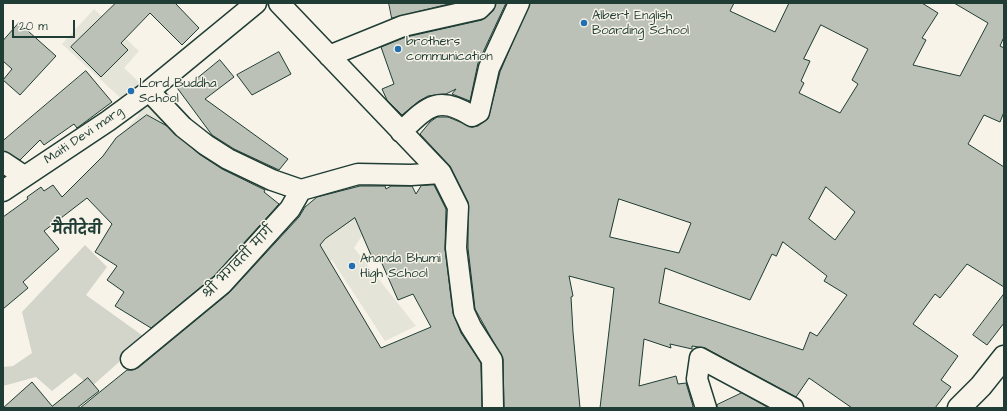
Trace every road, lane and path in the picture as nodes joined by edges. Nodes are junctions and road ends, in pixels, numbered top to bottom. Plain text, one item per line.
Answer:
1 (256, 3) edge
2 (279, 3) edge
3 (485, 3) edge
4 (519, 3) edge
5 (329, 56) junction
6 (149, 91) junction
7 (401, 132) junction
8 (3, 162) edge
9 (441, 173) junction
10 (24, 176) junction
11 (301, 190) junction
12 (3, 192) edge
13 (1004, 357) edge
14 (131, 359) dead end
15 (493, 408) edge
16 (706, 408) edge
17 (793, 408) edge
18 (958, 408) edge

1 - 6 street, Maiti Devi marg
2 - 5 street
3 - 5 street
4 - 7 street
5 - 7 street
6 - 10 street, Maiti Devi marg
6 - 11 street
7 - 9 street
8 - 10 street
9 - 11 street
9 - 15 street
10 - 12 street, Maiti Devi marg
11 - 14 street, श्री भगवती मार्ग
13 - 18 street
16 - 17 street

